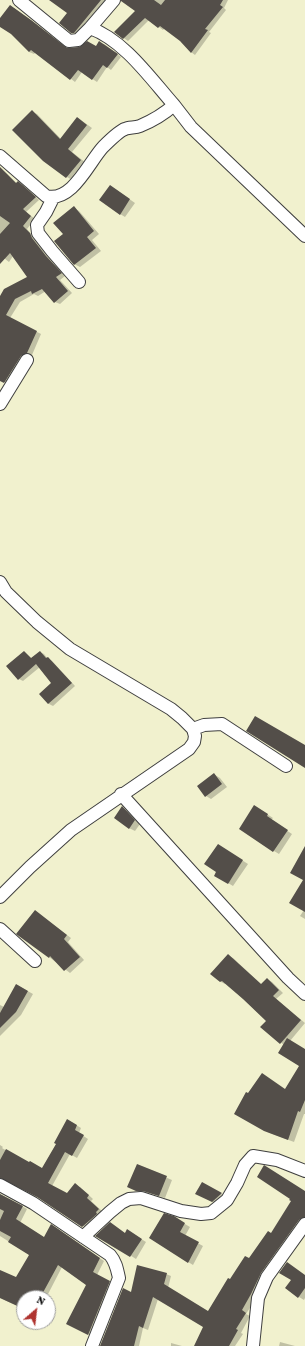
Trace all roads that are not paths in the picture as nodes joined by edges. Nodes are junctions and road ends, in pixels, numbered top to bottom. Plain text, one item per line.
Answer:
1 (19, 0) edge
2 (114, 0) edge
3 (90, 28) junction
4 (174, 105) junction
5 (0, 156) edge
6 (53, 198) junction
7 (305, 236) edge
8 (79, 282) dead end
9 (27, 360) dead end
10 (0, 404) edge
11 (0, 582) edge
12 (192, 729) junction
13 (286, 766) dead end
14 (121, 794) junction
15 (0, 897) edge
16 (0, 929) edge
17 (35, 961) dead end
18 (305, 994) edge
19 (305, 1171) edge
20 (0, 1185) edge
21 (305, 1224) edge
22 (83, 1237) junction
23 (92, 1346) edge
24 (253, 1346) edge

1 - 3 street
2 - 3 street
3 - 4 street
4 - 6 street
4 - 7 street
5 - 6 street
6 - 8 street
9 - 10 street
11 - 12 street
12 - 13 street
12 - 14 street
14 - 15 street
14 - 18 street
16 - 17 street
19 - 22 street
20 - 22 street
21 - 24 street
22 - 23 street

